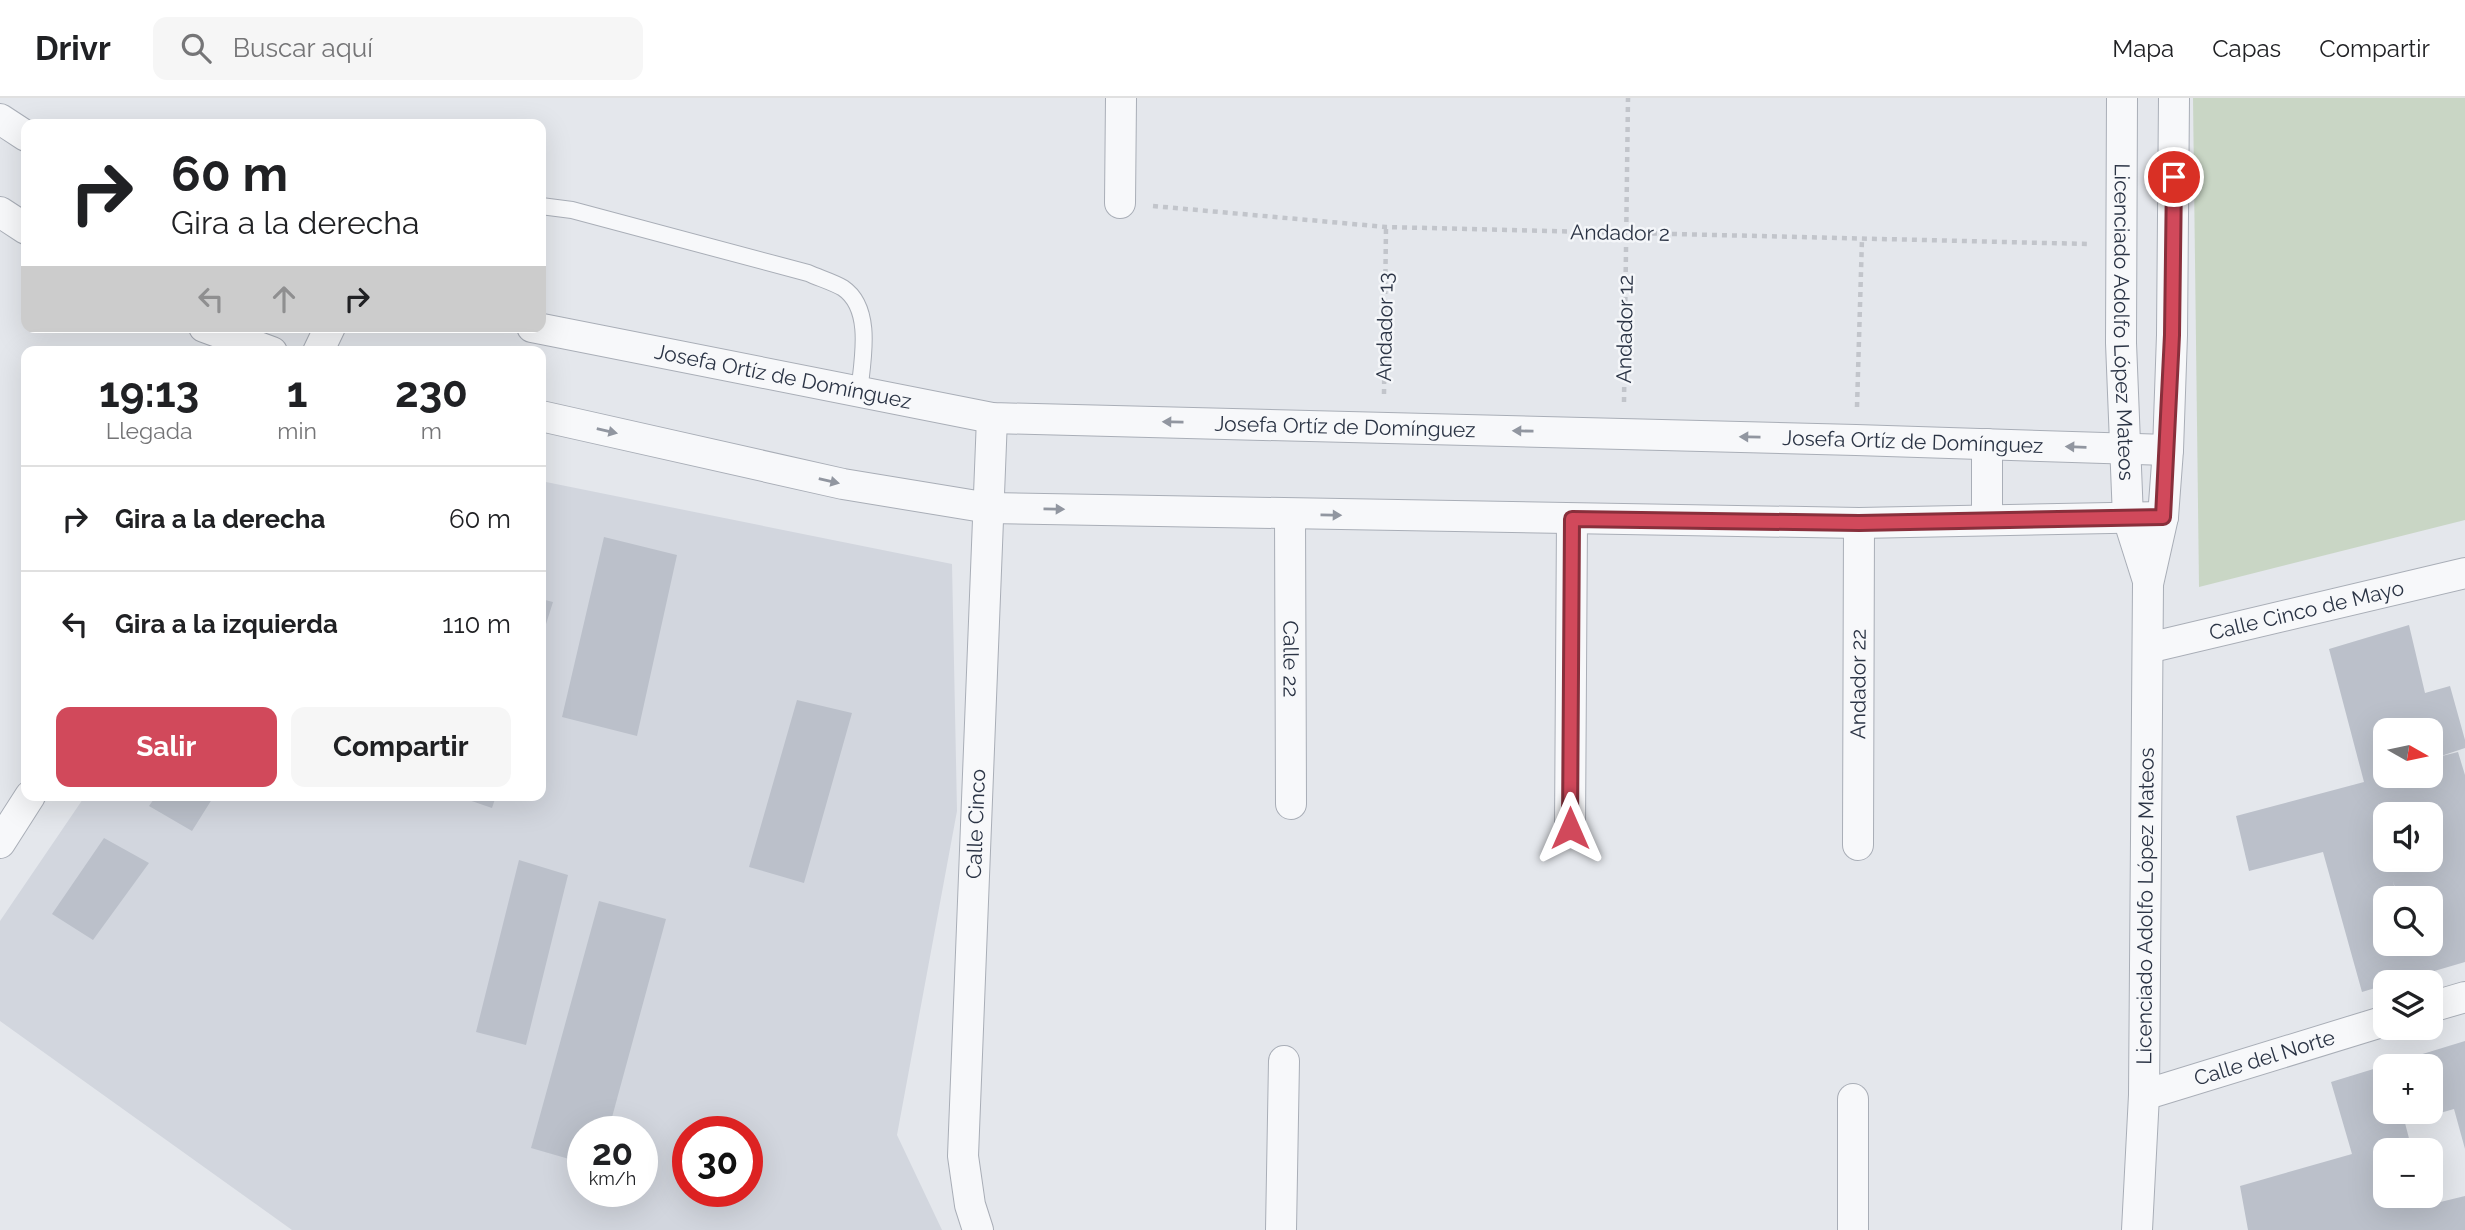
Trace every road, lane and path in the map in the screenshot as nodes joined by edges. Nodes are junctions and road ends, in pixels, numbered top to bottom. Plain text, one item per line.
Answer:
1 (1121, 98) edge
2 (1628, 98) edge
3 (2122, 98) edge
4 (2174, 98) edge
5 (0, 119) edge
6 (21, 133) edge
7 (1121, 203) joint
8 (546, 207) edge
9 (0, 212) edge
10 (21, 226) edge
11 (1387, 227) junction
12 (1626, 233) junction
13 (1862, 238) junction
14 (2120, 245) junction
15 (546, 330) edge
16 (220, 333) edge
17 (256, 346) edge
18 (859, 393) junction
19 (546, 417) edge
20 (992, 418) junction
21 (1384, 427) junction
22 (1624, 434) junction
23 (1856, 440) junction
24 (1987, 444) junction
25 (2126, 448) junction
26 (2168, 450) junction
27 (989, 508) junction
28 (1290, 514) junction
29 (2163, 517) junction
30 (2128, 518) junction
31 (1572, 519) junction
32 (1986, 520) junction
33 (1859, 523) junction
34 (2465, 573) edge
35 (2148, 584) junction
36 (2148, 648) junction
37 (27, 801) edge
38 (1291, 804) dead end
39 (1570, 828) dead end
40 (0, 843) edge
41 (1858, 845) dead end
42 (2465, 997) edge
43 (2443, 1003) edge
44 (2373, 1025) edge
45 (1284, 1062) dead end
46 (2144, 1095) junction
47 (1853, 1099) dead end
48 (978, 1230) edge
49 (1281, 1230) edge
50 (1853, 1230) edge
51 (2137, 1230) edge

1 - 7 street
2 - 12 path, Andador 12
3 - 14 street, Licenciado Adolfo López Mateos
4 - 26 street, Licenciado Adolfo López Mateos
5 - 6 street
7 - 11 path, Andador 2
8 - 18 lane
9 - 10 street
11 - 12 path, Andador 2
11 - 21 path, Andador 13
12 - 13 path, Andador 2
12 - 22 path, Andador 12
13 - 14 path, Andador 2
13 - 23 path
14 - 25 street, Licenciado Adolfo López Mateos
15 - 18 street, Josefa Ortíz de Domínguez
16 - 17 street
18 - 20 street, Josefa Ortíz de Domínguez
19 -> 27 street
21 -> 20 street, Josefa Ortíz de Domínguez
20 - 27 street, Calle Cinco
22 -> 21 street, Josefa Ortíz de Domínguez
23 -> 22 street, Josefa Ortíz de Domínguez
23 - 24 street, Josefa Ortíz de Domínguez
25 -> 24 street, Josefa Ortíz de Domínguez
24 - 32 street
25 - 26 street, Josefa Ortíz de Domínguez
25 - 30 street, Licenciado Adolfo López Mateos
26 - 29 street, Licenciado Adolfo López Mateos
27 -> 28 street
27 - 48 street, Calle Cinco
28 -> 31 street
28 - 38 street, Calle 22
29 - 30 street
29 - 35 street, Licenciado Adolfo López Mateos
30 - 32 street
30 - 35 street, Licenciado Adolfo López Mateos
31 - 33 street
31 - 39 street
32 - 33 street
33 - 41 street, Andador 22
34 - 36 street, Calle Cinco de Mayo
35 - 36 street, Licenciado Adolfo López Mateos
36 - 46 street, Licenciado Adolfo López Mateos
37 - 40 street
42 - 43 street
44 - 46 street, Calle del Norte
45 - 49 street
46 - 51 street, Licenciado Adolfo López Mateos
47 - 50 street

